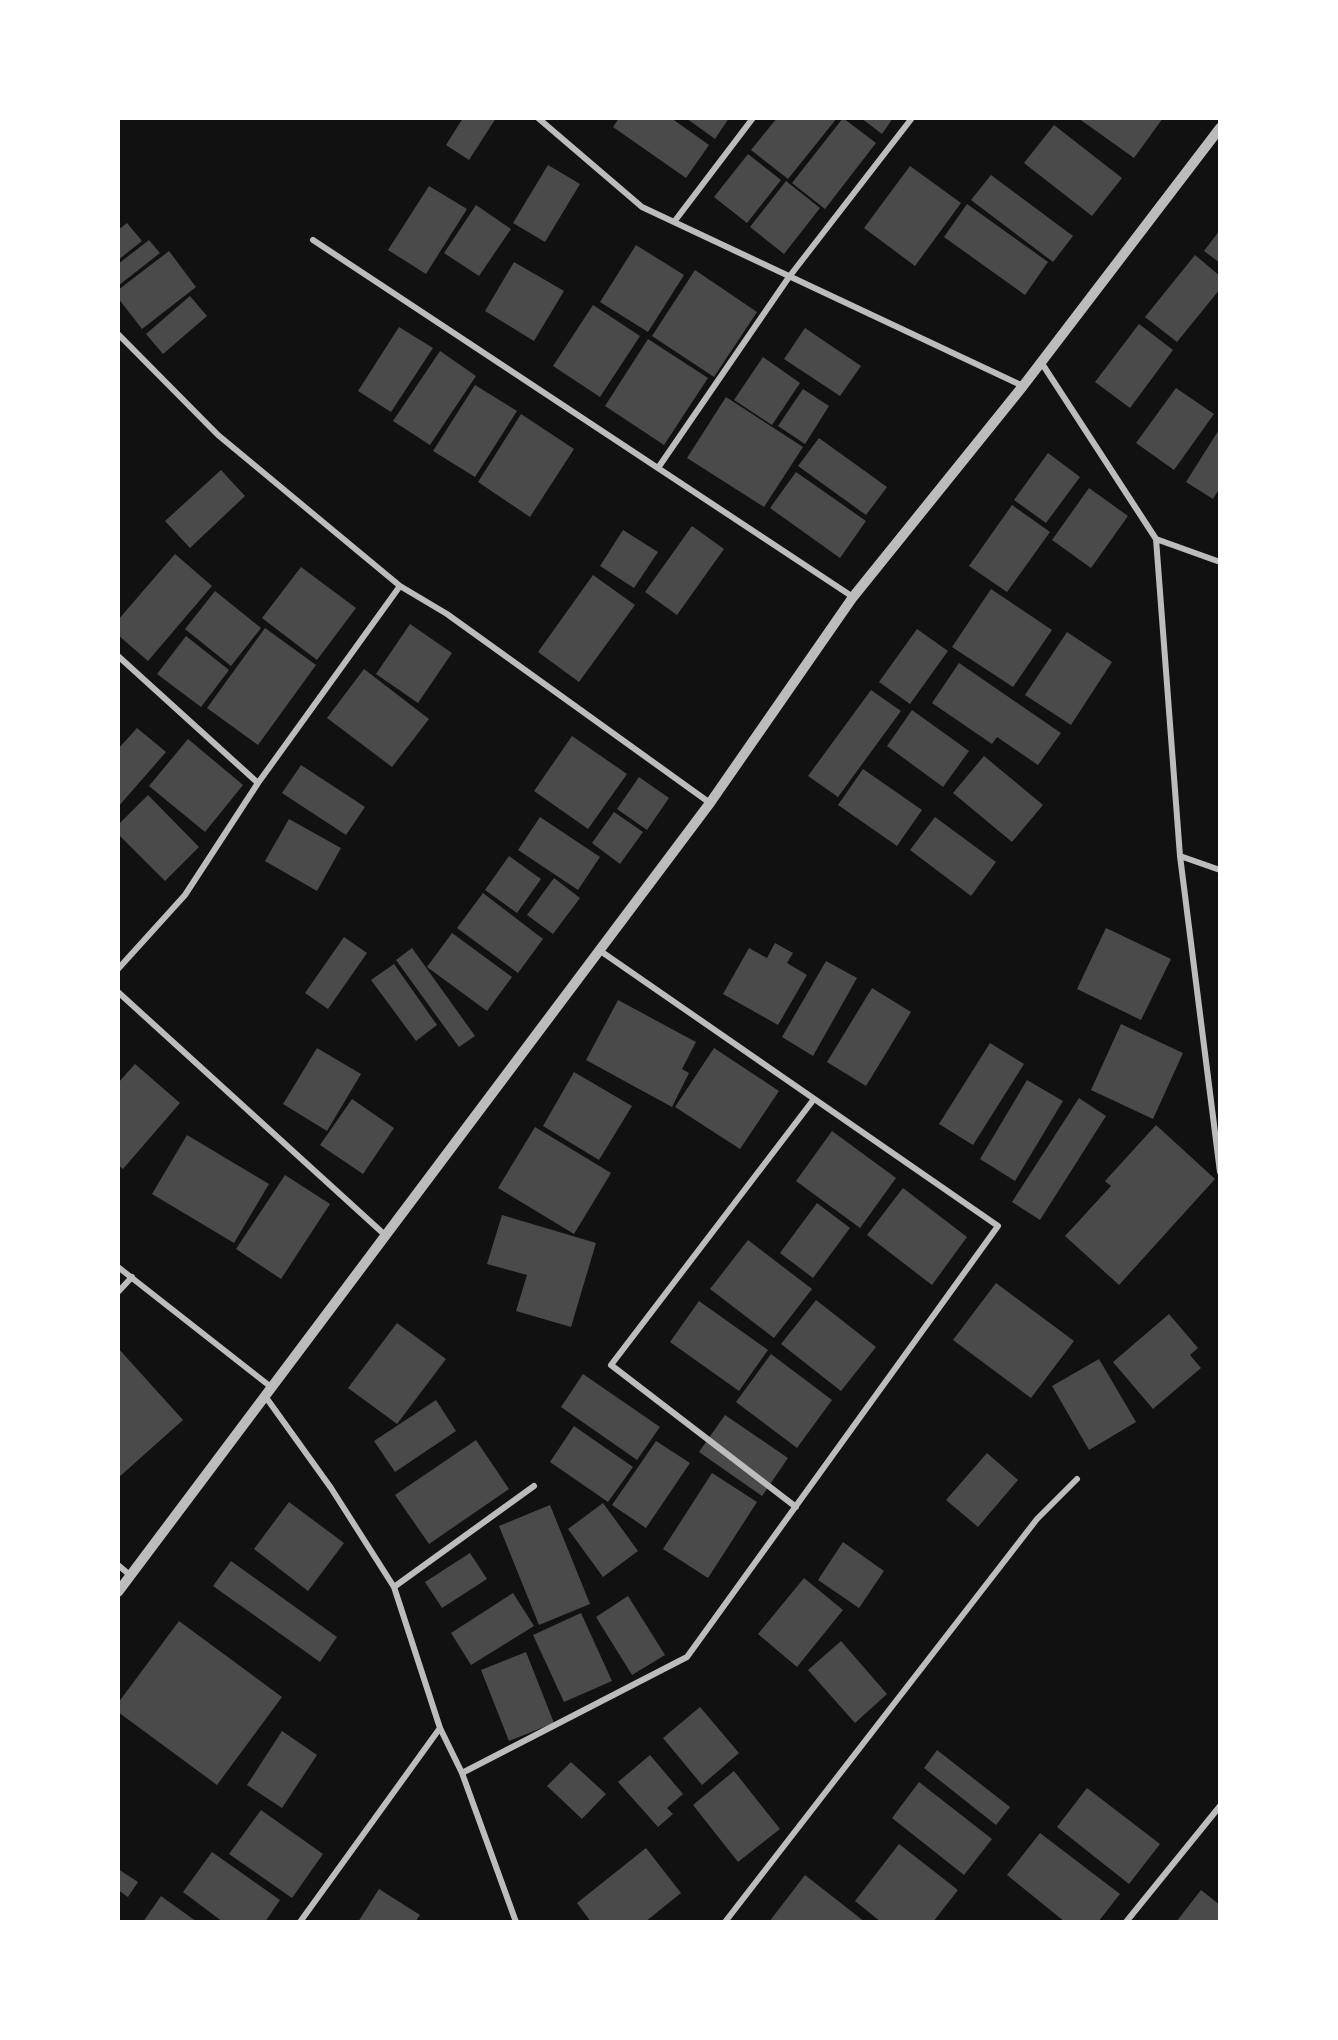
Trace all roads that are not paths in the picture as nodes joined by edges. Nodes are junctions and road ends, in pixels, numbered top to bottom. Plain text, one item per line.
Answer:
1 (538, 118) edge
2 (753, 118) edge
3 (912, 118) edge
4 (1220, 128) edge
5 (674, 222) junction
6 (313, 240) dead end
7 (789, 277) junction
8 (118, 334) edge
9 (1041, 362) junction
10 (1023, 386) junction
11 (658, 468) junction
12 (1156, 539) junction
13 (1220, 562) edge
14 (400, 586) junction
15 (853, 597) junction
16 (118, 656) edge
17 (258, 783) junction
18 (710, 803) junction
19 (1180, 856) junction
20 (1220, 870) edge
21 (599, 950) junction
22 (118, 969) edge
23 (118, 992) edge
24 (814, 1099) junction
25 (1220, 1172) edge
26 (385, 1235) junction
27 (118, 1266) edge
28 (132, 1277) junction
29 (118, 1292) edge
30 (268, 1392) junction
31 (1077, 1479) dead end
32 (534, 1486) dead end
33 (796, 1507) junction
34 (118, 1565) edge
35 (131, 1576) junction
36 (394, 1587) junction
37 (118, 1592) edge
38 (440, 1728) junction
39 (462, 1773) junction
40 (1220, 1806) edge
41 (300, 1922) edge
42 (516, 1922) edge
43 (725, 1922) edge
44 (1126, 1922) edge

1 - 5 street
2 - 5 street
3 - 7 street
4 - 9 street
5 - 7 street
6 - 11 street
7 - 10 street
7 - 11 street
8 - 14 street
9 - 10 street
9 - 12 street
10 - 15 street
11 - 15 street
12 - 13 street
12 - 19 street
14 - 17 street
14 - 18 street
15 - 18 street
16 - 17 street
17 - 22 street
18 - 21 street
19 - 20 street
19 - 25 street
21 - 24 street
21 - 26 street
23 - 26 street
24 - 33 street
24 - 33 street
26 - 30 street
27 - 28 street
28 - 29 street
28 - 30 street
30 - 35 street
30 - 36 street
31 - 43 street
32 - 36 street
33 - 39 street
34 - 35 street
35 - 37 street
36 - 38 street
38 - 39 street
38 - 41 street
39 - 42 street
40 - 44 street

